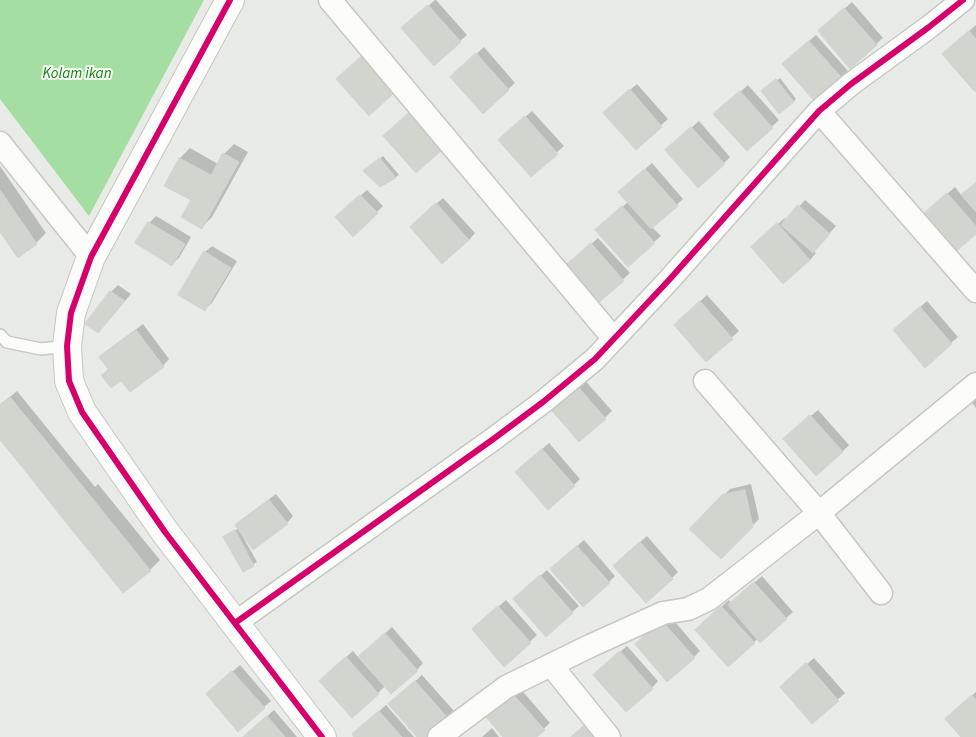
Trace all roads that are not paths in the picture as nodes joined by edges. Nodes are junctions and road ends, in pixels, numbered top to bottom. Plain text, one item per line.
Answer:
1 (230, 0) edge
2 (330, 0) edge
3 (963, 0) edge
4 (819, 111) junction
5 (0, 143) edge
6 (90, 257) junction
7 (976, 291) edge
8 (0, 336) edge
9 (614, 339) junction
10 (66, 346) junction
11 (705, 381) dead end
12 (976, 384) edge
13 (819, 513) junction
14 (881, 593) dead end
15 (235, 623) junction
16 (551, 665) junction
17 (322, 737) edge
18 (439, 737) edge
19 (609, 737) edge

1 - 6 street
2 - 9 street
3 - 4 street
4 - 7 street
4 - 9 street
5 - 6 street
6 - 10 street
8 - 10 lane
9 - 15 street
10 - 15 street
11 - 13 street
12 - 13 street
13 - 14 street
13 - 16 street
15 - 17 street
16 - 18 street
16 - 19 street

